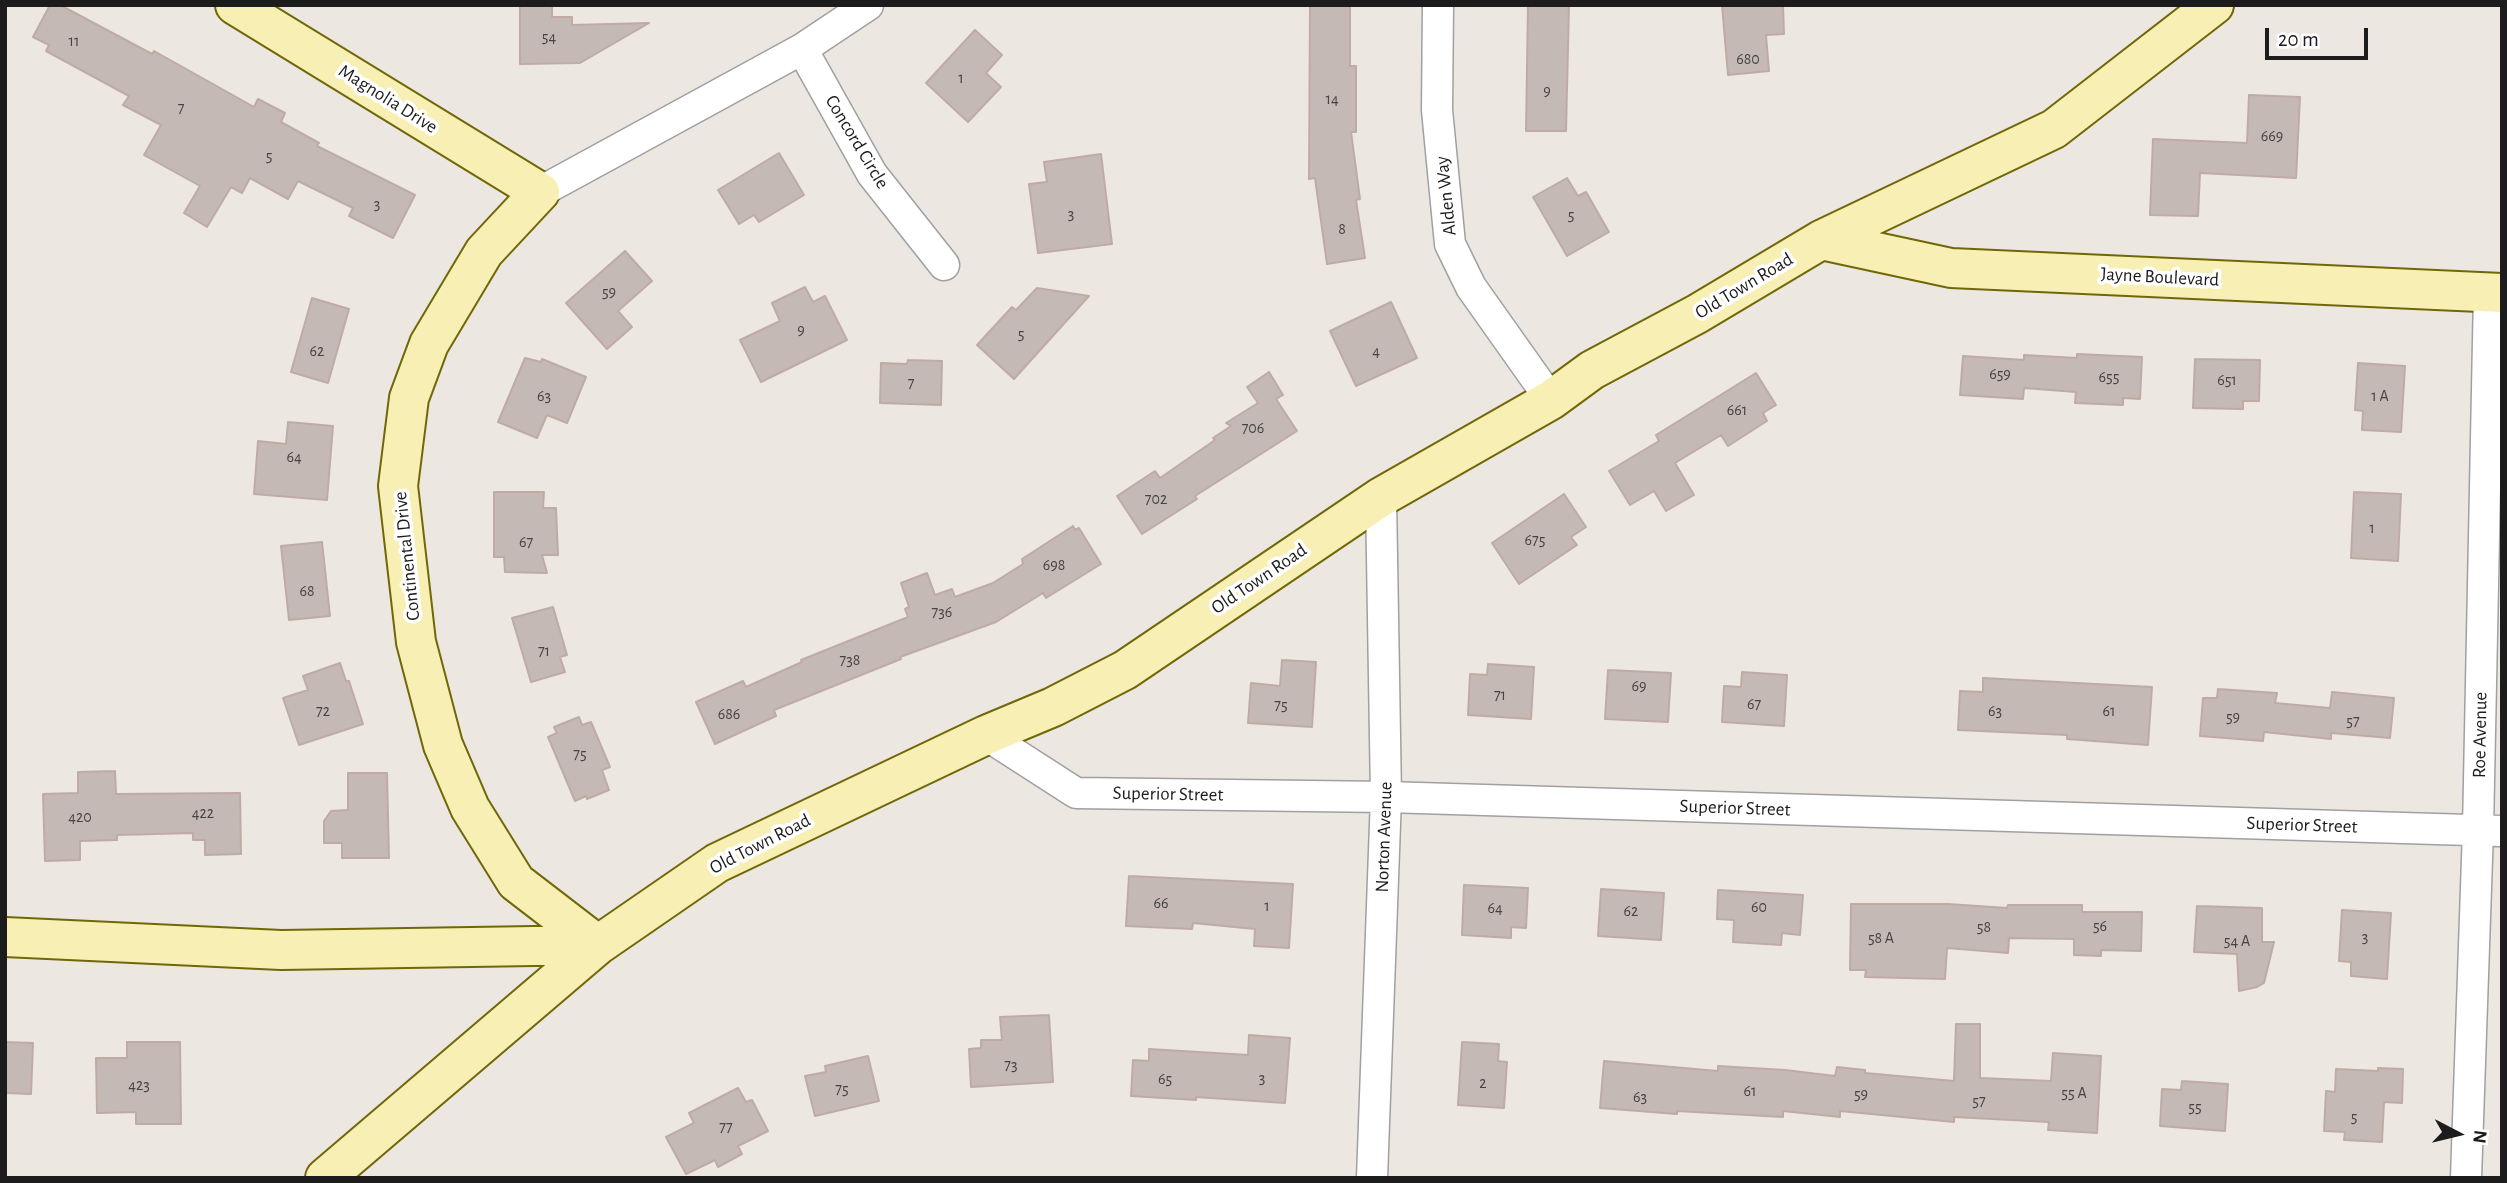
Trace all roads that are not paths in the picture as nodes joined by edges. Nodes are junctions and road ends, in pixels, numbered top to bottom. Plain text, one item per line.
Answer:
1 (235, 5) edge
2 (868, 5) edge
3 (1438, 5) edge
4 (2214, 5) edge
5 (802, 49) junction
6 (540, 192) junction
7 (1821, 240) junction
8 (944, 265) dead end
9 (2495, 293) edge
10 (1551, 400) junction
11 (1381, 497) junction
12 (986, 735) junction
13 (1386, 797) junction
14 (2490, 830) edge
15 (5, 937) edge
16 (598, 945) junction
17 (325, 1178) edge
18 (1372, 1178) edge
19 (2466, 1178) edge

1 - 6 street, Magnolia Drive
2 - 5 street
3 - 10 street, Alden Way
4 - 7 street, Old Town Road
5 - 6 street, Continental Drive
5 - 8 street, Concord Circle
6 - 16 street, Continental Drive
7 - 9 street, Jayne Boulevard
7 - 10 street, Old Town Road
9 - 14 street, Roe Avenue
10 - 11 street, Old Town Road
11 - 12 street, Old Town Road
11 - 13 street, Norton Avenue
12 - 13 street, Superior Street
12 - 16 street, Old Town Road
13 - 14 street, Superior Street
13 - 18 street, Norton Avenue
14 - 19 street, Roe Avenue
15 - 16 street
16 - 17 street, Old Town Road

